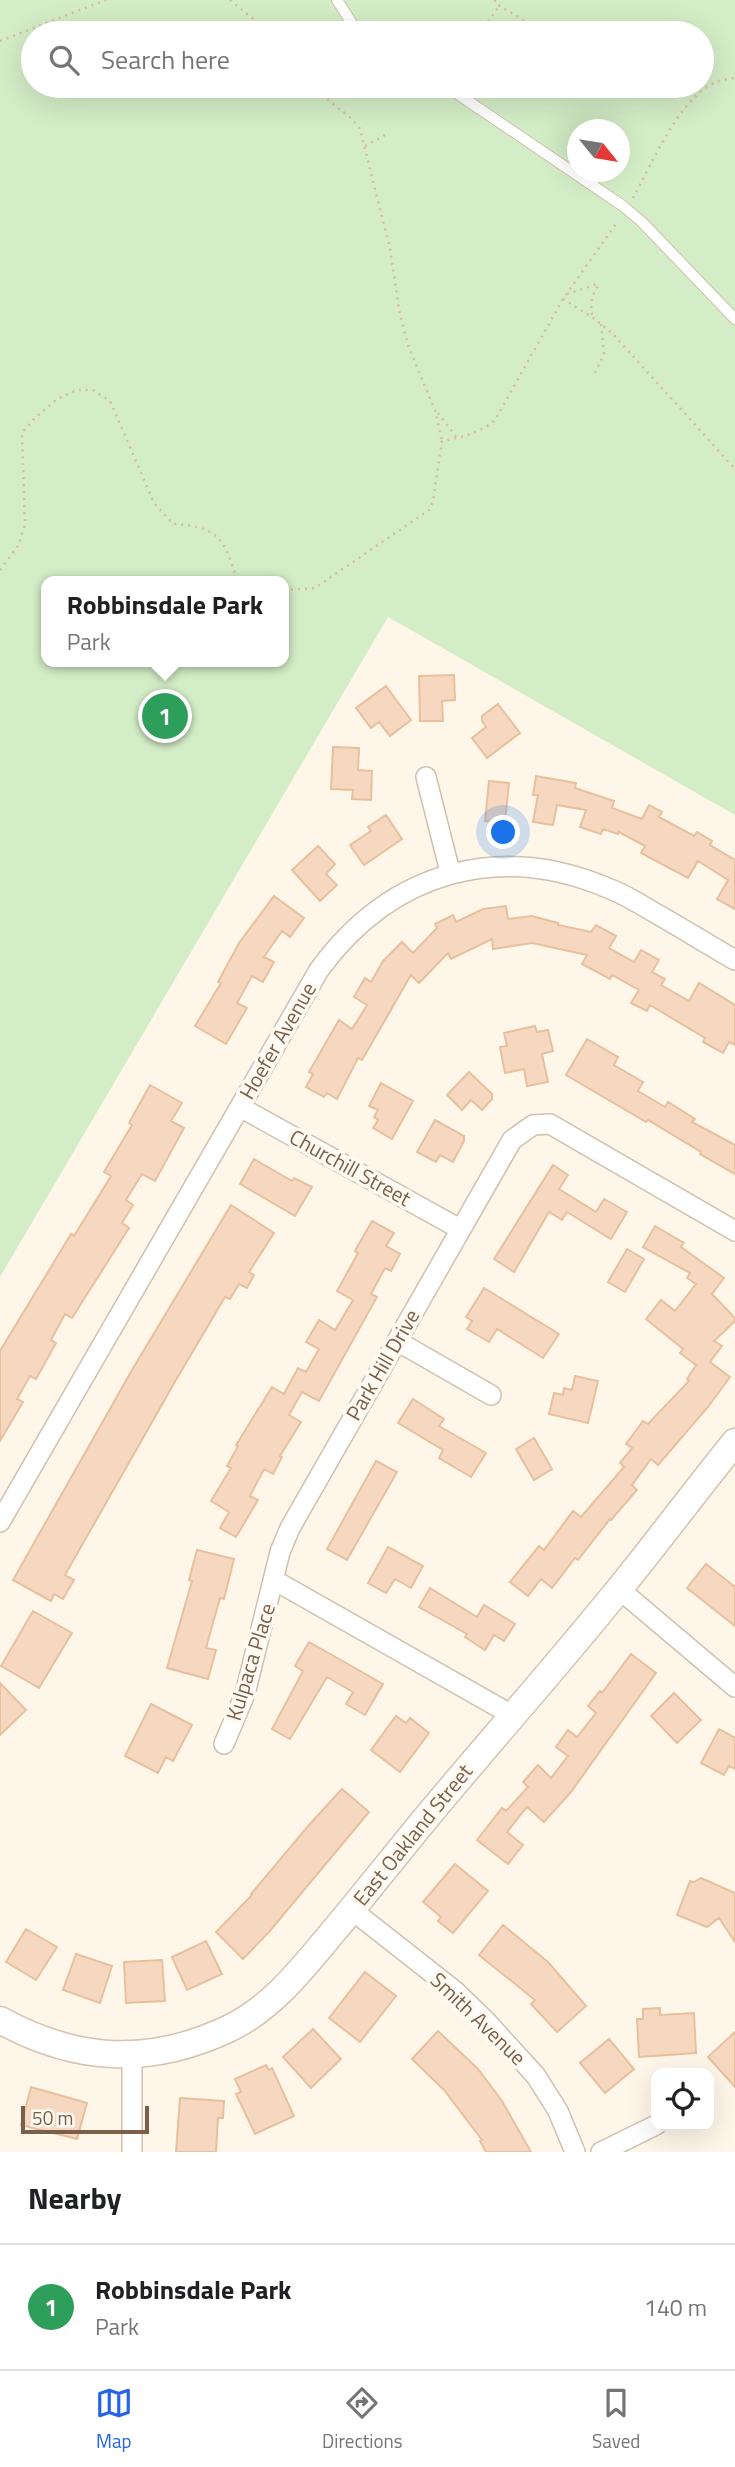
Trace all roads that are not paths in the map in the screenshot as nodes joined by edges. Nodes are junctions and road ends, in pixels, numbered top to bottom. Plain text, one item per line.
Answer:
1 (337, 0) edge
2 (350, 21) edge
3 (464, 98) edge
4 (735, 319) edge
5 (426, 777) dead end
6 (450, 872) junction
7 (735, 960) edge
8 (240, 1107) junction
9 (460, 1229) junction
10 (735, 1231) edge
11 (397, 1341) junction
12 (491, 1395) dead end
13 (735, 1442) edge
14 (0, 1522) edge
15 (274, 1580) junction
16 (619, 1589) junction
17 (735, 1686) edge
18 (512, 1715) junction
19 (224, 1744) dead end
20 (352, 1910) junction
21 (0, 2020) edge
22 (132, 2056) junction
23 (651, 2127) edge
24 (131, 2152) edge
25 (575, 2152) edge
26 (601, 2152) edge

1 - 2 lane
3 - 4 lane
5 - 6 street
6 - 7 street, Hoefer Avenue
6 - 8 street, Hoefer Avenue
8 - 9 street, Churchill Street
8 - 14 street, Hoefer Avenue
9 - 10 street, Park Hill Drive
9 - 11 street, Park Hill Drive
11 - 12 street
11 - 15 street, Park Hill Drive
13 - 16 street, East Oakland Street
15 - 18 street
15 - 19 street, Kulpaca Place
16 - 17 street
16 - 18 street, East Oakland Street
18 - 20 street, East Oakland Street
20 - 22 street, East Oakland Street
20 - 25 street, Smith Avenue
21 - 22 street, East Oakland Street
22 - 24 street
23 - 26 street

